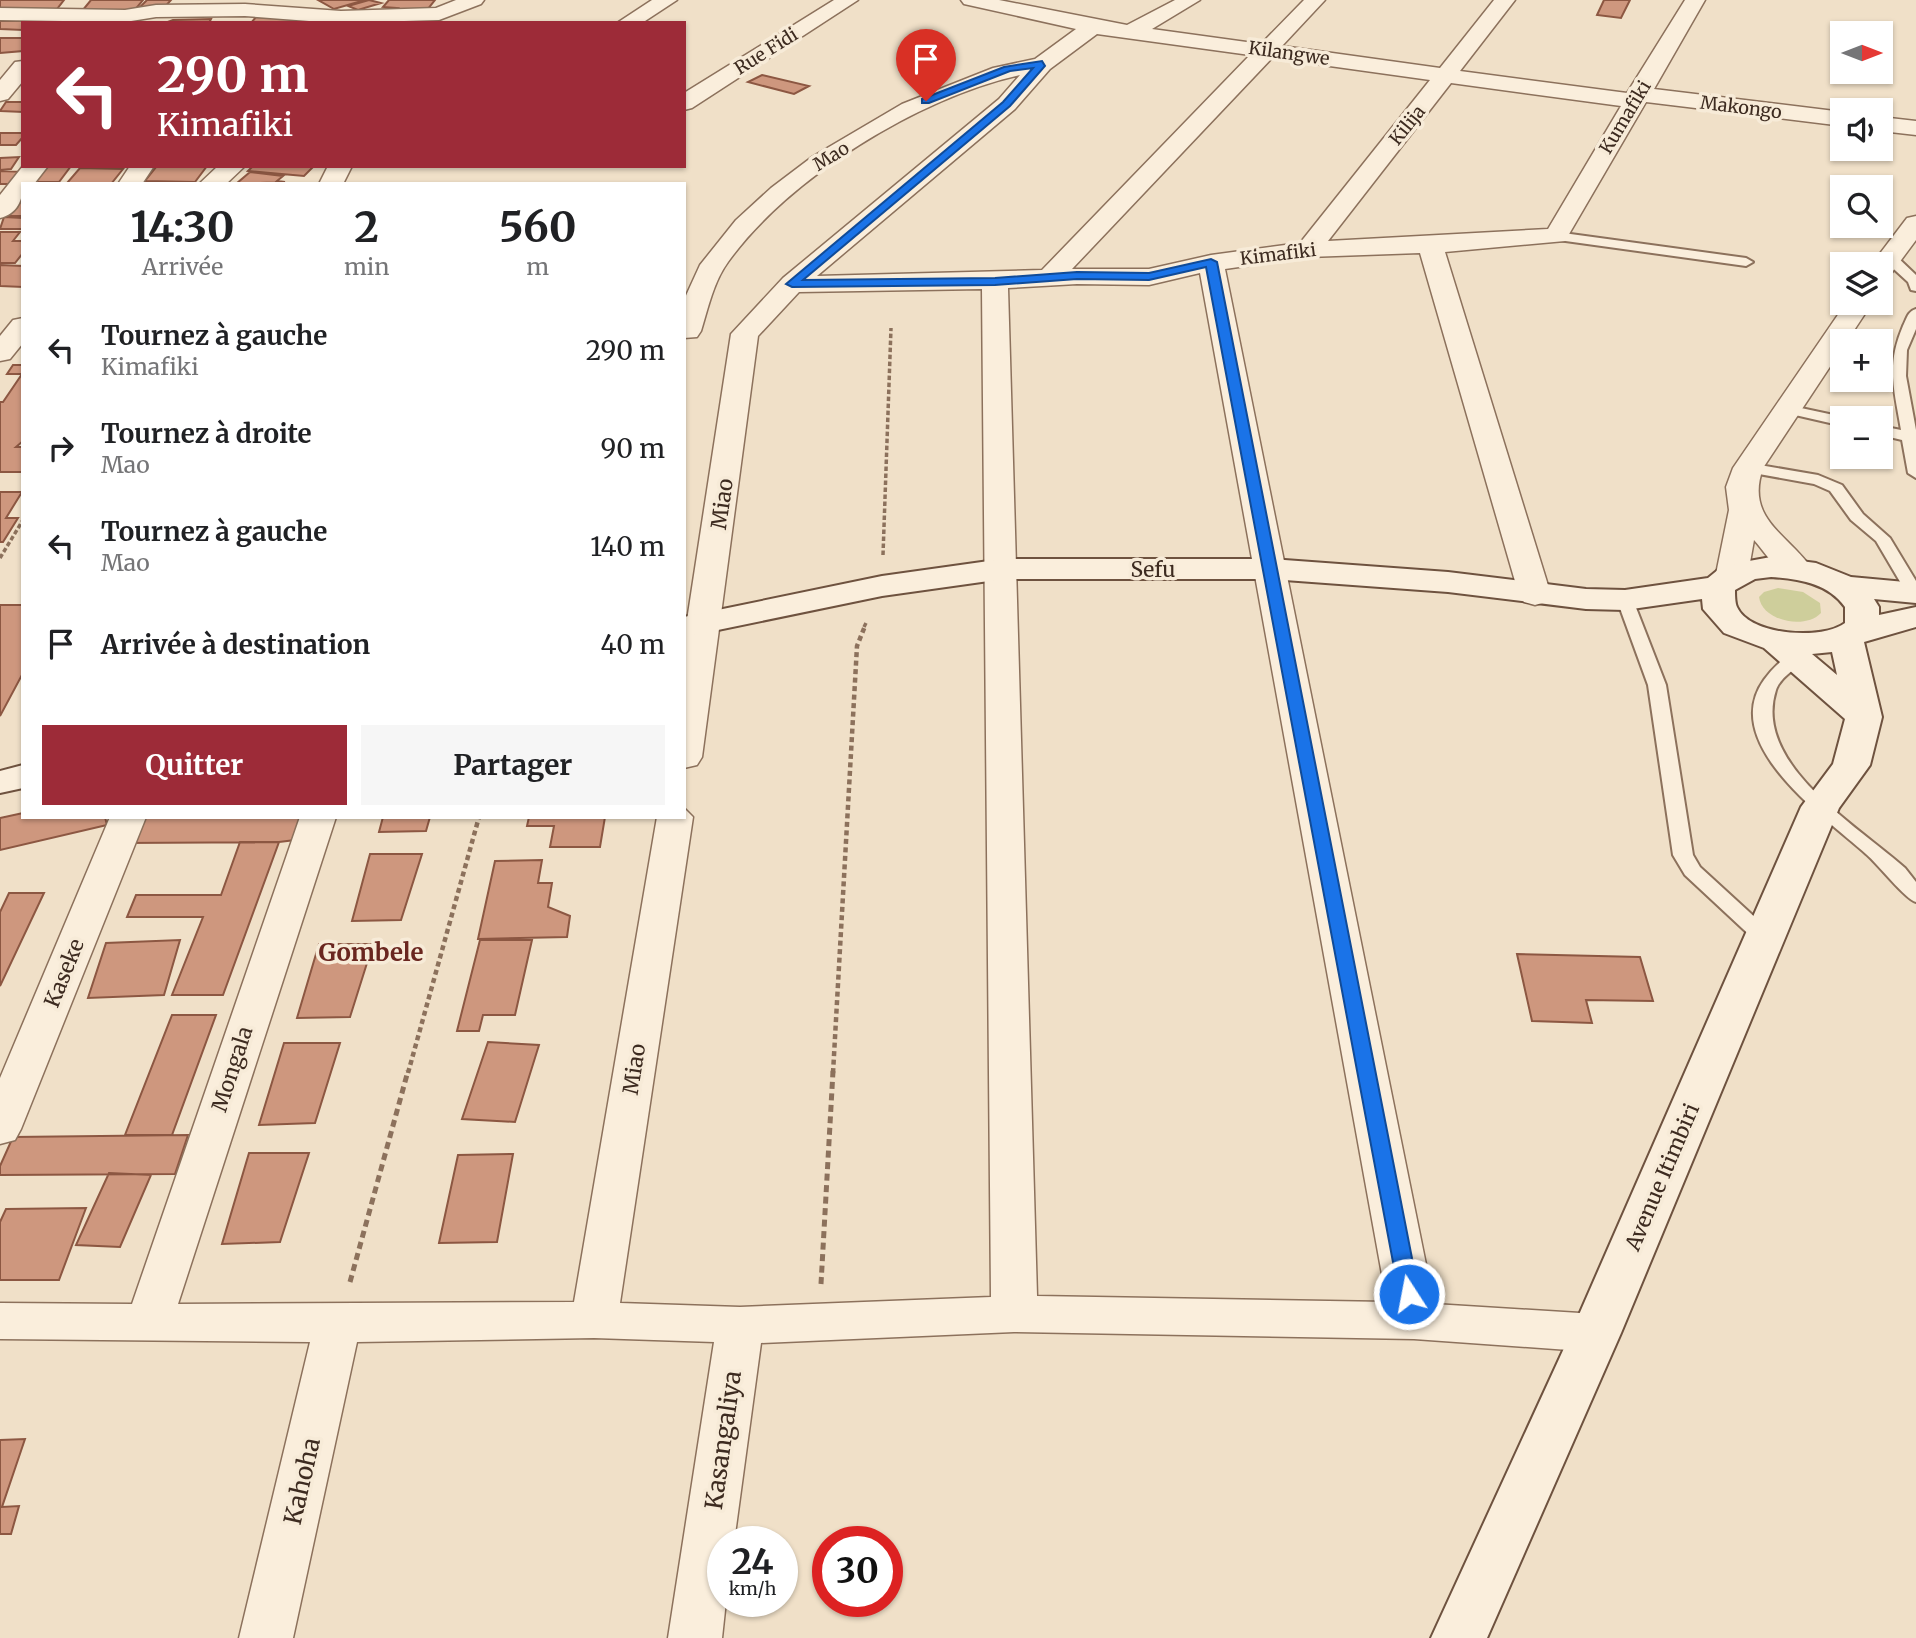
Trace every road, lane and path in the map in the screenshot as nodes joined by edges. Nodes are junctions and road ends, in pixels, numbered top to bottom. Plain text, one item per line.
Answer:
1 (474, 0) edge
2 (667, 0) edge
3 (848, 0) edge
4 (971, 0) edge
5 (1048, 0) edge
6 (1190, 0) edge
7 (1315, 0) edge
8 (1506, 0) edge
9 (1695, 0) edge
10 (248, 11) edge
11 (70, 12) edge
12 (0, 13) edge
13 (1028, 14) junction
14 (152, 17) edge
15 (433, 18) edge
16 (630, 21) edge
17 (1093, 27) junction
18 (1132, 31) junction
19 (1266, 49) junction
20 (1042, 64) junction
21 (21, 69) edge
22 (1445, 76) junction
23 (0, 94) edge
24 (1636, 97) junction
25 (686, 102) edge
26 (1830, 118) edge
27 (1893, 125) edge
28 (1916, 128) edge
29 (34, 168) edge
30 (231, 168) edge
31 (23, 182) edge
32 (213, 182) edge
33 (1916, 222) edge
34 (1556, 236) junction
35 (1430, 245) junction
36 (1308, 249) junction
37 (1893, 253) edge
38 (1211, 262) junction
39 (1746, 262) dead end
40 (1893, 270) edge
41 (1050, 277) junction
42 (995, 281) junction
43 (792, 284) junction
44 (1916, 286) edge
45 (1916, 313) edge
46 (1851, 315) edge
47 (891, 328) dead end
48 (710, 332) edge
49 (1787, 410) junction
50 (1830, 419) edge
51 (1893, 433) edge
52 (1907, 436) junction
53 (1748, 468) junction
54 (1916, 473) edge
55 (1744, 510) junction
56 (21, 523) edge
57 (0, 558) edge
58 (1003, 569) junction
59 (1271, 569) junction
60 (1797, 570) junction
61 (1725, 581) junction
62 (882, 586) junction
63 (1841, 586) junction
64 (1535, 595) junction
65 (1625, 600) junction
66 (1916, 601) edge
67 (1734, 622) junction
68 (695, 624) edge
69 (1852, 634) junction
70 (1786, 649) junction
71 (1864, 717) junction
72 (686, 733) edge
73 (21, 777) edge
74 (0, 782) edge
75 (1820, 807) junction
76 (127, 819) edge
77 (317, 819) edge
78 (478, 819) edge
79 (675, 819) edge
80 (1916, 897) edge
81 (1764, 937) junction
82 (0, 1129) edge
83 (1014, 1314) junction
84 (594, 1320) junction
85 (0, 1321) edge
86 (1414, 1321) junction
87 (149, 1322) junction
88 (819, 1322) junction
89 (338, 1324) junction
90 (740, 1325) junction
91 (1596, 1333) junction
92 (266, 1638) edge
93 (695, 1638) edge
94 (1459, 1638) edge

1 - 15 street
2 - 16 street
3 - 25 street, Rue Fidi
4 - 13 street, Kilangwe
5 - 13 street
6 - 18 street
7 - 19 street
8 - 22 street, Kilija
9 - 24 street, Kumafiki
10 - 14 street
10 - 15 street
11 - 12 street
11 - 14 street
13 - 17 street, Kilangwe
17 - 18 street, Kilangwe
17 - 20 street, Mao
18 - 19 street, Kilangwe
19 - 22 street, Kilangwe
19 - 41 street
20 - 43 street, Mao
20 - 48 street, Mao
21 - 23 street
22 - 24 street, Kilangwe
22 - 36 street, Kilija
24 - 26 street, Makongo
24 - 34 street, Kumafiki
27 - 28 street
29 - 31 street
30 - 32 street
33 - 37 street
34 - 35 street, Kimafiki
34 - 39 lane
35 - 36 street, Kimafiki
35 - 64 street
36 - 38 street, Kimafiki
38 - 41 street, Kimafiki
38 - 59 street
40 - 44 lane
41 - 42 street, Kimafiki
42 - 43 street, Kimafiki
42 - 58 street
43 - 48 street, Mao
45 - 52 lane
46 - 49 street
47 - 62 path
48 - 68 street, Miao
49 - 50 lane
49 - 53 street
51 - 52 lane
52 - 54 lane
53 - 55 street
53 - 66 lane
55 - 60 street
55 - 61 street
56 - 57 path
58 - 59 main road, Sefu
58 - 62 main road, Sefu
58 - 83 street
59 - 64 main road, Sefu
59 - 86 street
60 - 61 main road
60 - 63 main road
61 - 65 main road
61 - 67 main road
62 - 68 main road, Sefu
62 - 88 path
63 - 66 main road
63 - 69 main road
64 - 65 main road, Sefu
65 - 67 main road
65 - 81 lane
66 - 69 main road
67 - 70 main road
68 - 72 street, Miao
69 - 70 main road
69 - 71 main road
70 - 71 main road
70 - 75 lane
71 - 75 main road, Avenue Itimbiri
73 - 74 main road
75 - 80 lane
75 - 81 main road, Avenue Itimbiri
76 - 82 street, Kaseke
77 - 87 street, Mongala
78 - 89 path
79 - 84 street, Miao
81 - 91 main road, Avenue Itimbiri
83 - 86 street
83 - 88 street
84 - 89 street
84 - 90 street
85 - 87 street
86 - 91 street
87 - 89 street
88 - 90 street
89 - 92 street, Kahoha
90 - 93 street, Kasangaliya
91 - 94 main road, Avenue Itimbiri

